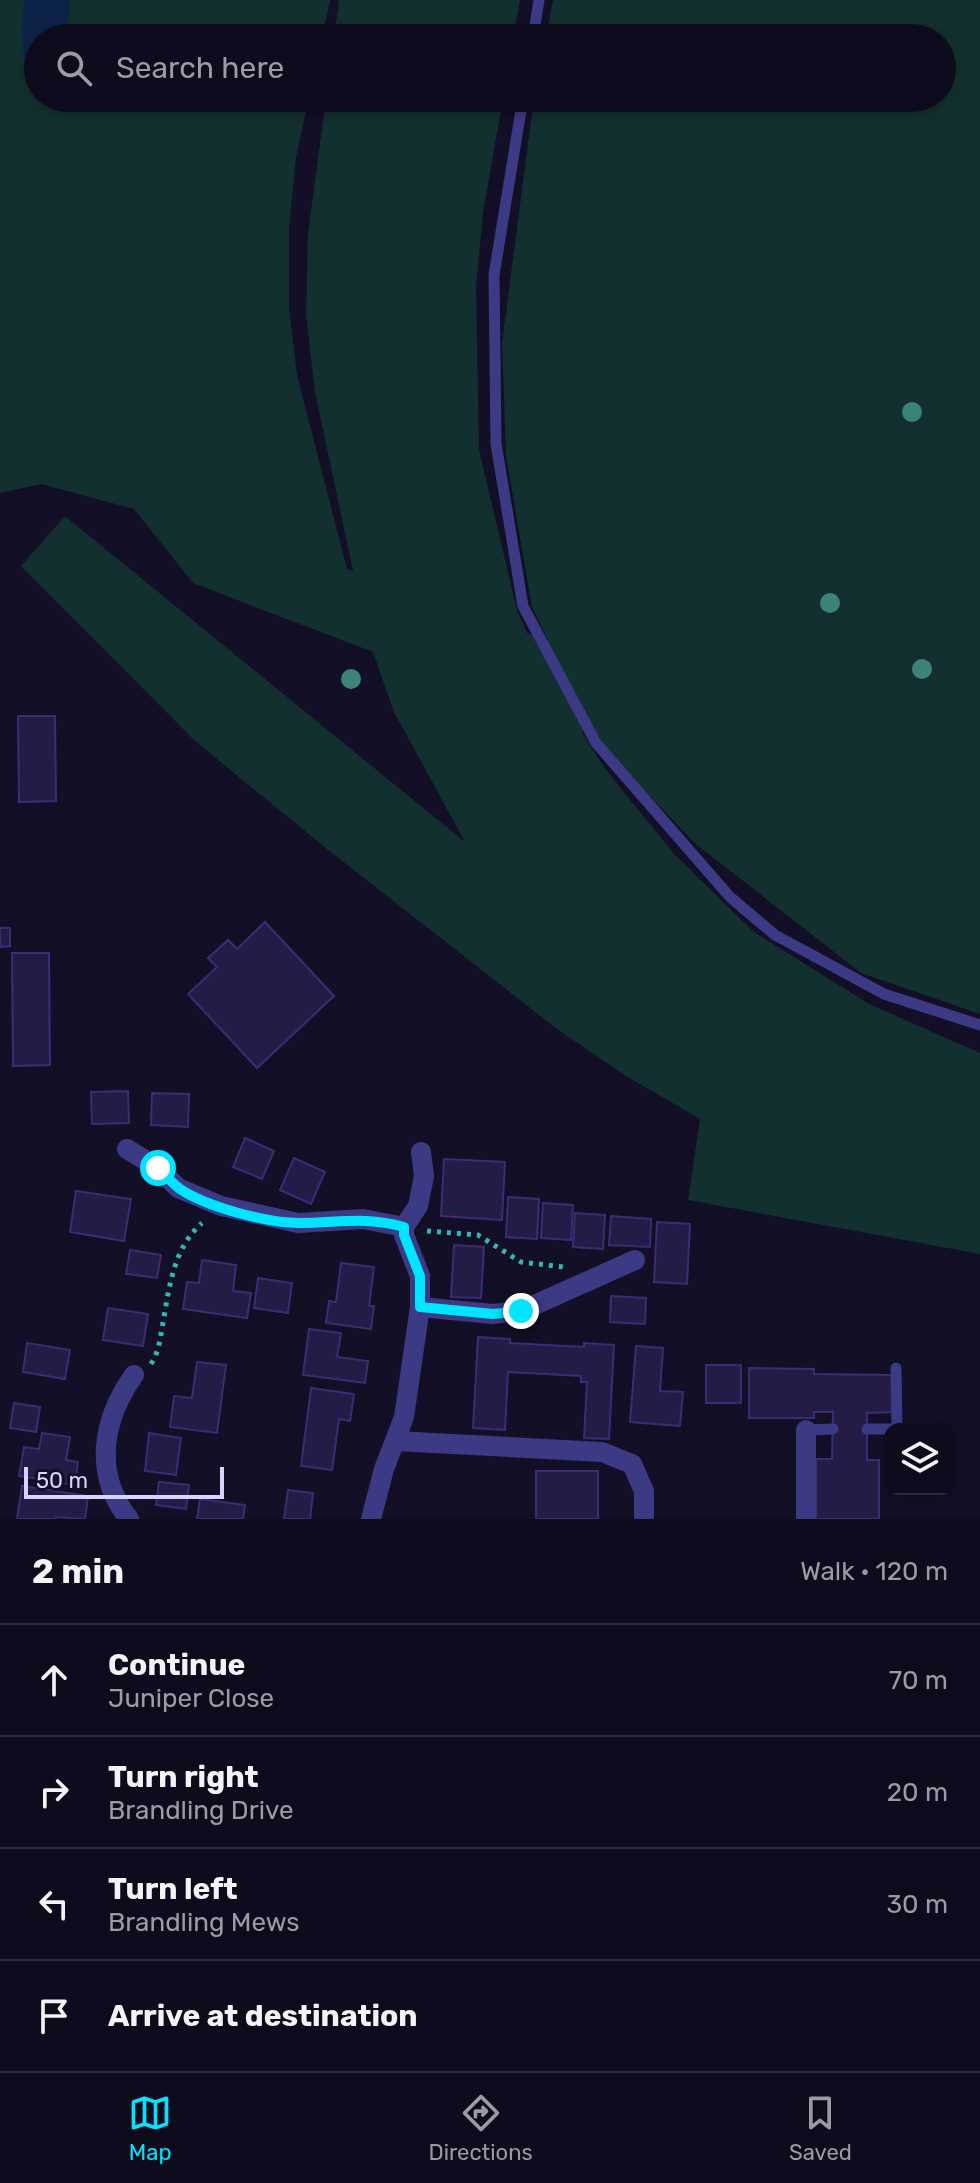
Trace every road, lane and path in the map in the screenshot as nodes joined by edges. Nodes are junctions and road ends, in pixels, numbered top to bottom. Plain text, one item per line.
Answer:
1 (539, 0) edge
2 (535, 24) edge
3 (521, 112) edge
4 (980, 1025) edge
5 (127, 1149) dead end
6 (421, 1152) dead end
7 (221, 1206) junction
8 (404, 1227) junction
9 (635, 1260) dead end
10 (581, 1284) junction
11 (420, 1307) junction
12 (896, 1368) dead end
13 (134, 1375) joint
14 (833, 1429) dead end
15 (867, 1429) dead end
16 (806, 1430) joint
17 (396, 1441) junction
18 (129, 1519) edge
19 (371, 1519) edge
20 (644, 1519) edge
21 (806, 1519) edge

1 - 2 lane
3 - 4 lane
5 - 7 street
6 - 8 street
7 - 8 street
7 - 13 path
8 - 10 path
8 - 11 street
9 - 10 street
10 - 11 street
11 - 17 street
12 - 15 lane
13 - 18 street
14 - 16 lane
16 - 21 street
17 - 19 street
17 - 20 street

